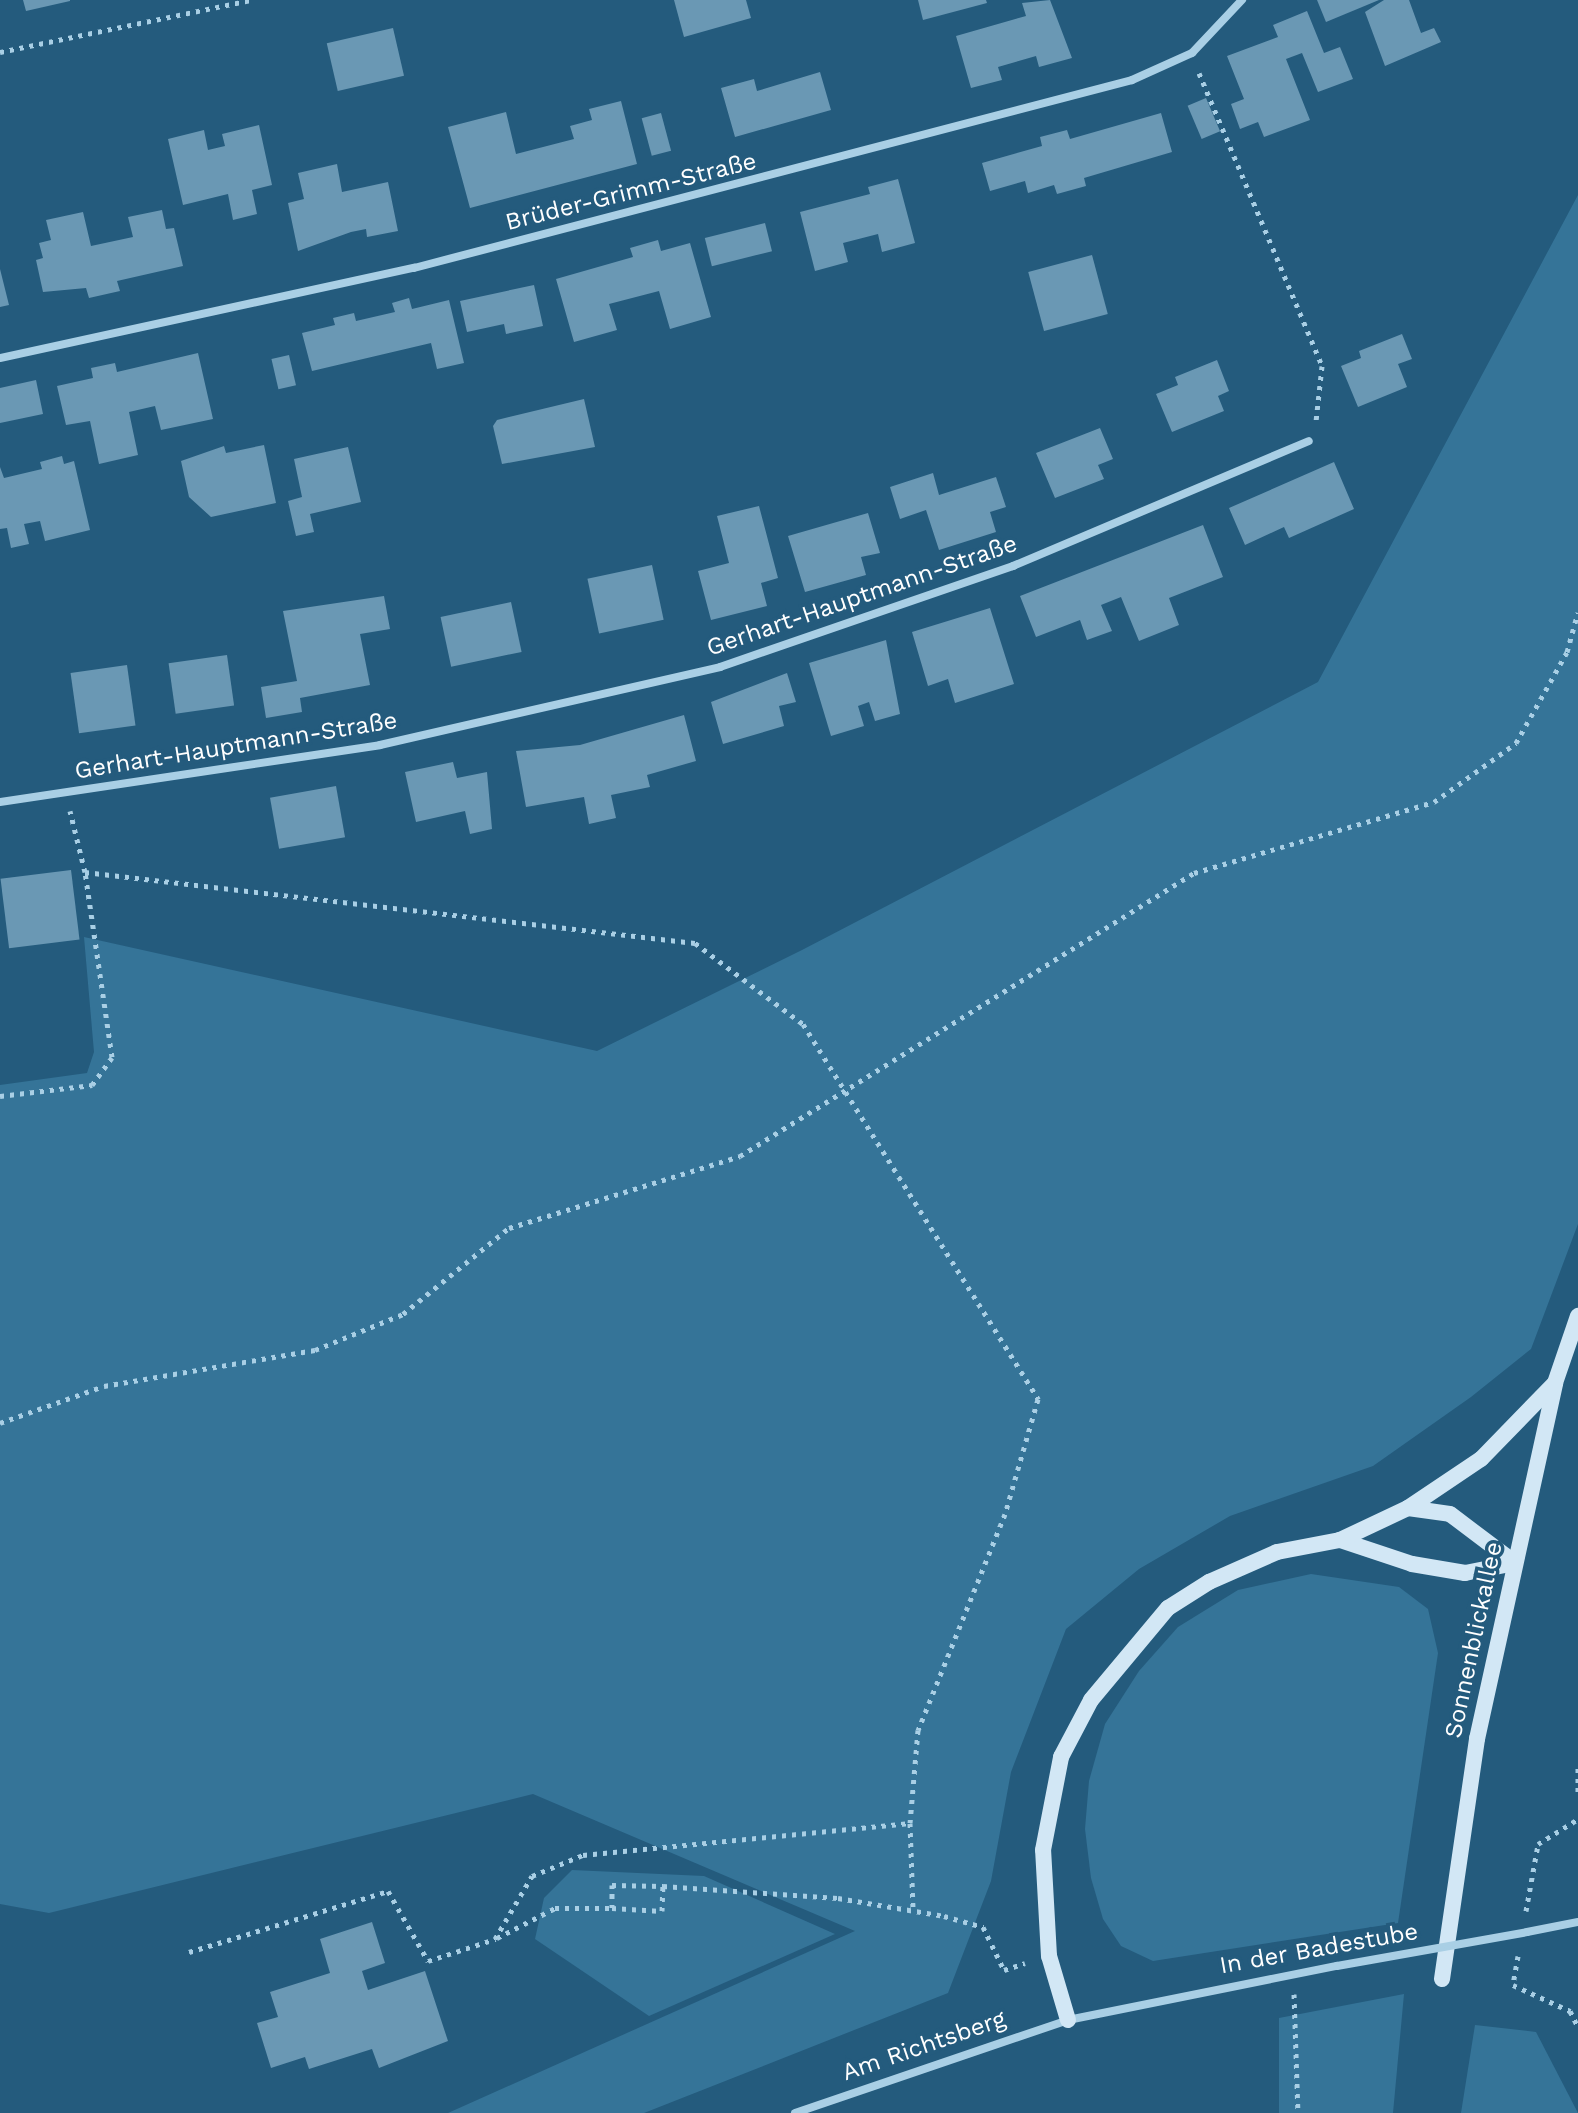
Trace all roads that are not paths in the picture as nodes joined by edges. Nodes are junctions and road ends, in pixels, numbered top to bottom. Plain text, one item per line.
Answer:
1 (1242, 0) edge
2 (0, 358) edge
3 (1309, 441) road end
4 (0, 802) edge
5 (1578, 1316) edge
6 (1555, 1383) junction
7 (1408, 1508) junction
8 (1340, 1540) junction
9 (1515, 1563) junction
10 (1578, 1922) edge
11 (1442, 1979) dead end
12 (1068, 2020) junction
13 (795, 2113) edge

1 - 2 street, Brüder-Grimm-Straße
3 - 4 street, Gerhart-Hauptmann-Straße
5 - 6 main road, Sonnenblickallee
6 - 7 main road
6 - 9 main road, Sonnenblickallee
7 - 8 main road
7 - 9 main road
8 - 9 main road
8 - 12 main road
9 - 11 main road, Sonnenblickallee
10 - 12 street, In der Badestube, bridge
12 - 13 street, Am Richtsberg

